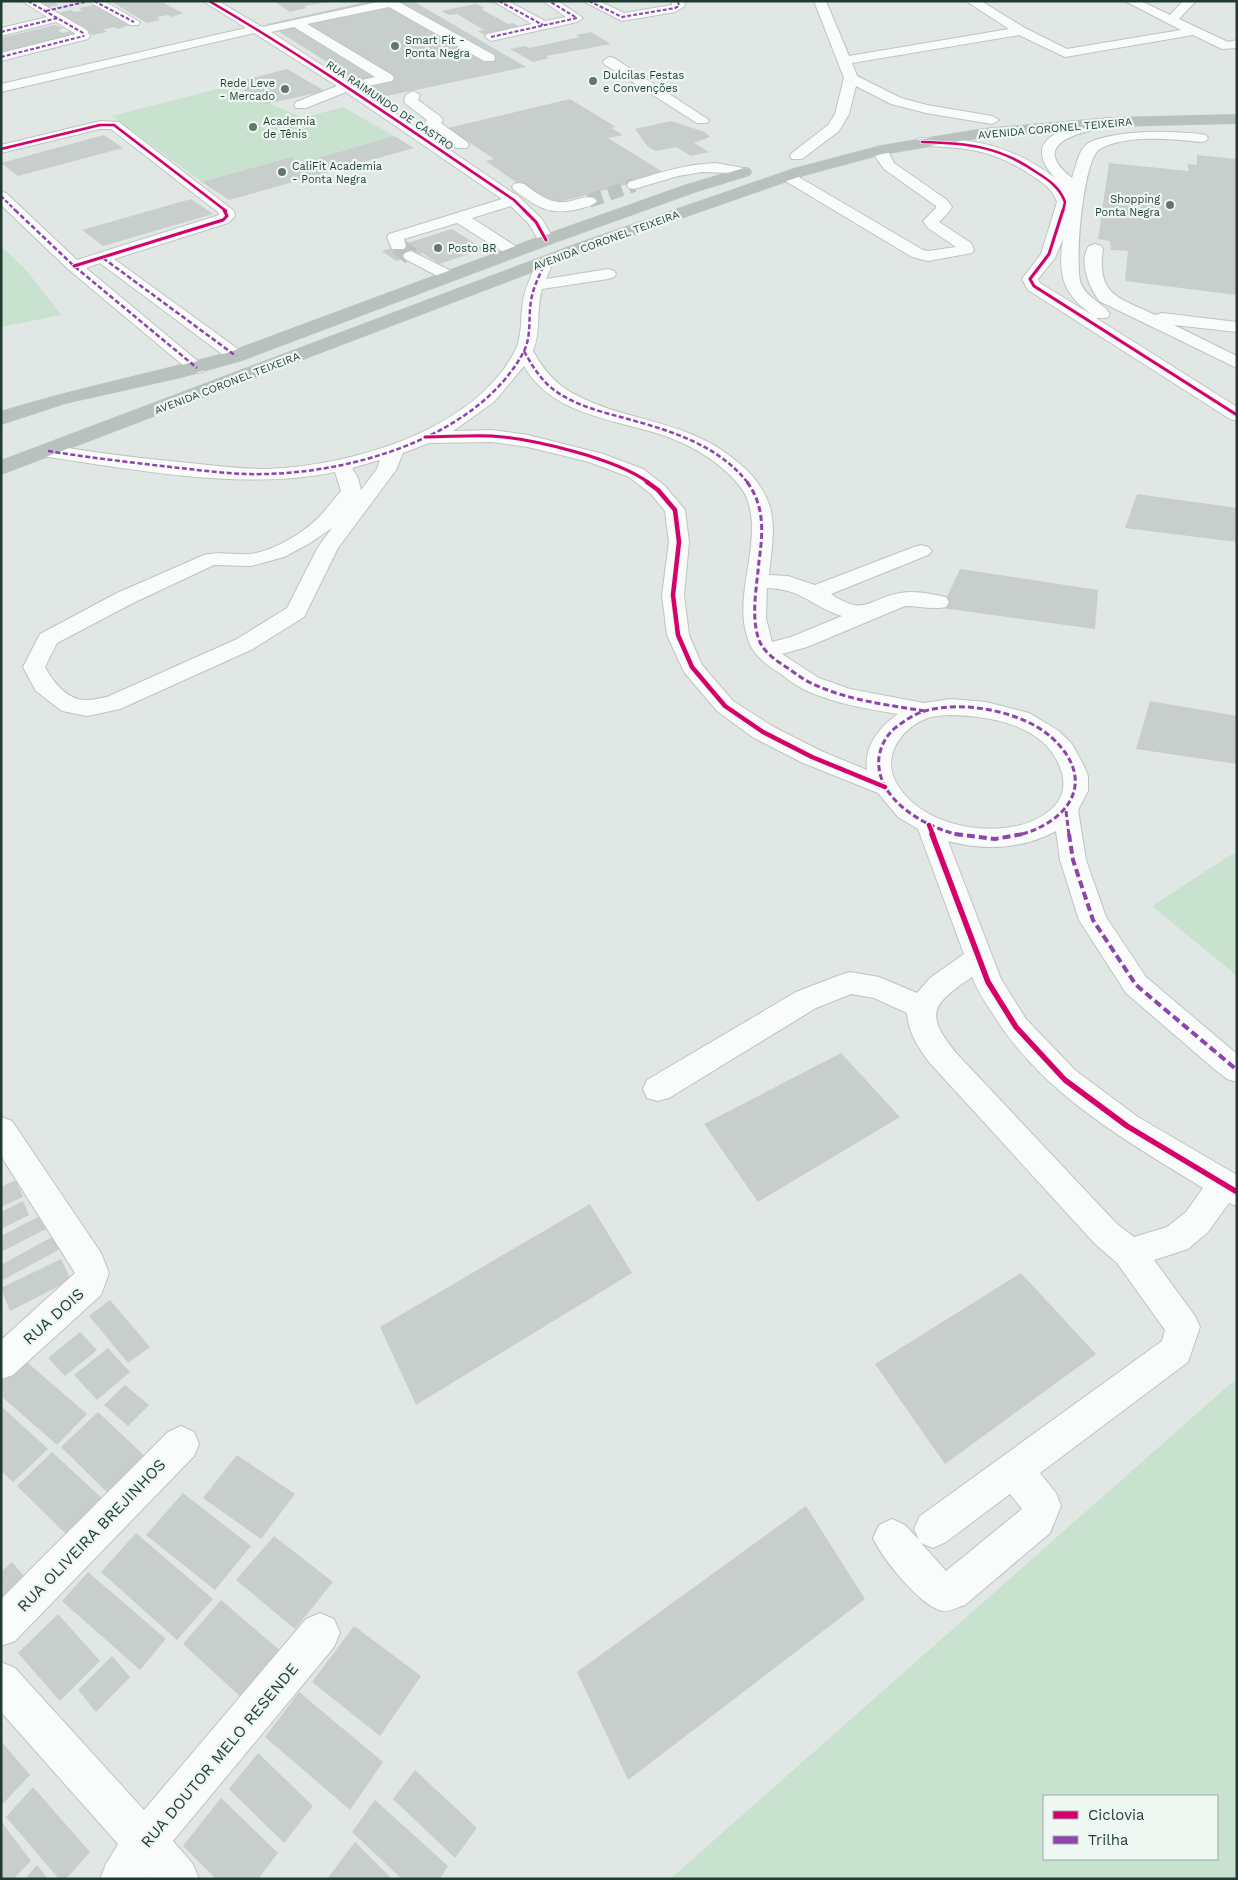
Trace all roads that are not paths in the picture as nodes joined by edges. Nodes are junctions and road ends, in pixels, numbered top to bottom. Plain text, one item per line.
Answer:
1 (28, 1) edge
2 (88, 1) edge
3 (94, 1) edge
4 (499, 1) edge
5 (549, 1) edge
6 (589, 1) edge
7 (678, 1) edge
8 (820, 1) edge
9 (972, 1) edge
10 (1131, 1) edge
11 (1190, 1) edge
12 (212, 2) edge
13 (46, 11) junction
14 (58, 18) junction
15 (1171, 20) junction
16 (243, 21) junction
17 (134, 22) dead end
18 (296, 23) junction
19 (543, 25) junction
20 (219, 26) junction
21 (258, 30) junction
22 (1021, 31) junction
23 (1, 32) edge
24 (1195, 32) junction
25 (232, 34) junction
26 (491, 37) dead end
27 (1237, 44) edge
28 (1, 57) edge
29 (489, 58) dead end
30 (610, 61) dead end
31 (843, 61) junction
32 (1, 77) edge
33 (850, 78) junction
34 (347, 87) junction
35 (1, 88) edge
36 (413, 96) dead end
37 (301, 105) dead end
38 (1237, 108) edge
39 (1237, 119) edge
40 (702, 120) dead end
41 (992, 120) junction
42 (1110, 122) junction
43 (856, 141) dead end
44 (922, 142) junction
45 (837, 145) dead end
46 (1, 149) edge
47 (881, 150) junction
48 (1119, 152) dead end
49 (474, 154) dead end
50 (797, 156) junction
51 (762, 167) dead end
52 (783, 169) junction
53 (498, 171) dead end
54 (744, 172) junction
55 (634, 185) tunnel mouth
56 (1076, 191) junction
57 (1, 196) edge
58 (514, 200) junction
59 (590, 201) tunnel mouth
60 (459, 217) junction
61 (546, 240) junction
62 (1096, 249) dead end
63 (514, 252) junction
64 (103, 258) junction
65 (545, 262) junction
66 (74, 266) junction
67 (1038, 269) junction
68 (1070, 273) junction
69 (608, 274) dead end
70 (449, 276) junction
71 (537, 285) junction
72 (1075, 290) junction
73 (1047, 294) junction
74 (1089, 305) junction
75 (1146, 316) junction
76 (1235, 327) edge
77 (1237, 345) edge
78 (524, 351) junction
79 (236, 356) junction
80 (1237, 363) edge
81 (196, 368) junction
82 (1237, 382) edge
83 (1237, 405) edge
84 (1237, 415) edge
85 (1, 418) edge
86 (425, 437) junction
87 (395, 449) junction
88 (48, 451) junction
89 (340, 464) junction
90 (1, 468) edge
91 (921, 551) dead end
92 (759, 581) junction
93 (814, 593) junction
94 (938, 602) dead end
95 (866, 613) junction
96 (765, 651) junction
97 (925, 711) junction
98 (885, 787) junction
99 (1066, 811) junction
100 (929, 825) junction
101 (979, 958) junction
102 (921, 1007) junction
103 (1237, 1070) edge
104 (658, 1089) dead end
105 (1, 1130) edge
106 (1230, 1188) edge
107 (1129, 1252) junction
108 (1, 1362) edge
109 (181, 1444) dead end
110 (1014, 1470) junction
111 (933, 1530) dead end
112 (892, 1538) dead end
113 (1, 1627) edge
114 (320, 1633) dead end
115 (1, 1682) edge
116 (144, 1843) junction
117 (121, 1879) edge
118 (178, 1879) edge

1 - 13 street
2 - 13 street
3 - 17 street
4 - 19 street
5 - 19 street
6 - 7 street
8 - 31 street
9 - 22 street
10 - 15 street
11 - 15 street
12 - 16 street, RUA RAIMUNDO DE CASTRO
13 - 14 street
14 - 23 street
14 - 28 street
15 - 24 street
16 - 20 street
16 - 21 street, RUA RAIMUNDO DE CASTRO
18 - 21 street
18 - 29 street
18 - 34 street
19 - 26 street
20 - 25 street
20 - 32 street
21 - 25 street
21 - 34 street, RUA RAIMUNDO DE CASTRO
22 - 24 street
22 - 31 street
24 - 27 street
25 - 35 street
30 - 40 street
31 - 33 street
33 - 41 street
33 - 50 street
34 - 37 street
34 - 58 street, RUA RAIMUNDO DE CASTRO
36 - 49 street
38 - 41 highway, AVENIDA CORONEL TEIXEIRA
39 - 42 highway, AVENIDA CORONEL TEIXEIRA
41 - 43 highway, AVENIDA CORONEL TEIXEIRA
42 - 44 highway, AVENIDA CORONEL TEIXEIRA
42 - 56 street
44 - 47 highway, AVENIDA CORONEL TEIXEIRA
44 - 67 street
45 - 50 highway, AVENIDA CORONEL TEIXEIRA
46 - 64 street
47 - 52 highway, AVENIDA CORONEL TEIXEIRA
47 - 52 street
48 - 56 street
50 - 52 highway, AVENIDA CORONEL TEIXEIRA
51 - 54 highway, AVENIDA CORONEL TEIXEIRA
52 - 65 highway, AVENIDA CORONEL TEIXEIRA
53 - 59 street
54 - 55 street
54 - 61 highway, AVENIDA CORONEL TEIXEIRA
56 - 68 street
57 - 66 street
58 - 60 street
58 - 61 street, RUA RAIMUNDO DE CASTRO
60 - 63 street
60 - 70 street
61 - 63 highway, AVENIDA CORONEL TEIXEIRA
62 - 75 street
63 - 70 highway, AVENIDA CORONEL TEIXEIRA
64 - 66 street
64 - 79 street
65 - 71 street
65 - 88 highway, AVENIDA CORONEL TEIXEIRA
66 - 81 street
67 - 68 street
67 - 73 street
68 - 72 street
69 - 71 street
70 - 79 highway, AVENIDA CORONEL TEIXEIRA
71 - 78 street
72 - 73 street
72 - 74 street
73 - 84 street
74 - 82 street
74 - 83 street
75 - 76 street
75 - 80 street
76 - 77 street
78 - 86 street
78 - 92 street
79 - 81 highway, AVENIDA CORONEL TEIXEIRA
81 - 85 highway, AVENIDA CORONEL TEIXEIRA
86 - 87 street
86 - 98 street
87 - 89 street
87 - 89 street
88 - 89 street
88 - 90 highway, AVENIDA CORONEL TEIXEIRA
91 - 93 street
92 - 93 street
92 - 96 street
93 - 95 street
94 - 95 street
95 - 96 street
96 - 97 street
97 - 98 street
97 - 99 street
98 - 100 street
99 - 100 street
99 - 103 street
100 - 101 street
101 - 102 street
101 - 106 street
102 - 104 street
102 - 107 street
105 - 108 street, RUA DOIS
106 - 107 street
107 - 110 street
109 - 113 street, RUA OLIVEIRA BREJINHOS
110 - 111 street
110 - 112 street
114 - 116 street, RUA DOUTOR MELO RESENDE
115 - 116 street
116 - 117 street, RUA DOUTOR MELO RESENDE
116 - 118 street

